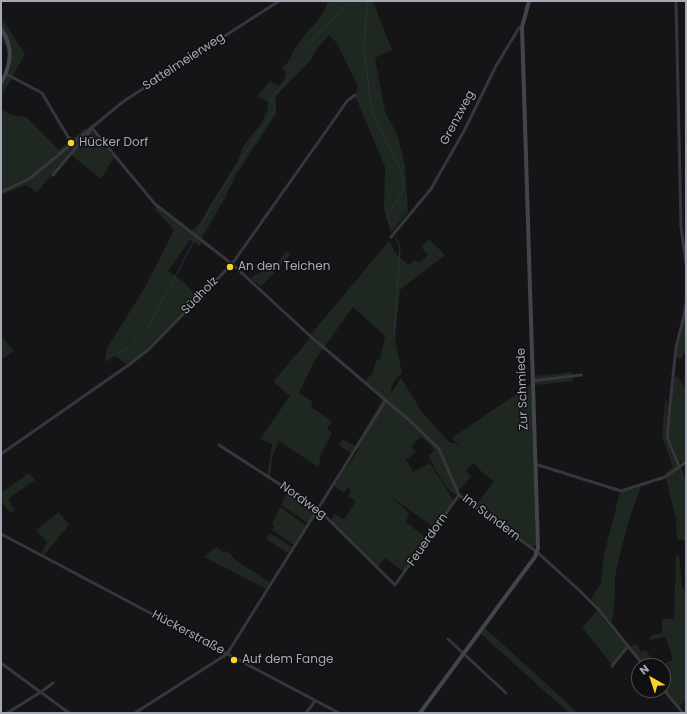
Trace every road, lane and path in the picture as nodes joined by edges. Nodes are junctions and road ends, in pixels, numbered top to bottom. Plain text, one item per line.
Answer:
1 (279, 1) edge
2 (529, 1) edge
3 (676, 1) edge
4 (522, 27) junction
5 (1, 29) edge
6 (6, 74) junction
7 (1, 83) edge
8 (355, 95) dead end
9 (91, 127) junction
10 (73, 142) junction
11 (53, 175) dead end
12 (1, 192) edge
13 (391, 237) dead end
14 (686, 263) edge
15 (232, 264) junction
16 (686, 303) edge
17 (581, 375) dead end
18 (533, 381) junction
19 (386, 400) junction
20 (219, 445) dead end
21 (1, 454) edge
22 (686, 462) edge
23 (535, 464) junction
24 (679, 466) junction
25 (459, 495) junction
26 (318, 509) junction
27 (1, 534) edge
28 (537, 552) junction
29 (395, 585) joint
30 (448, 639) dead end
31 (628, 646) junction
32 (227, 654) junction
33 (463, 654) junction
34 (638, 658) edge
35 (1, 663) edge
36 (612, 666) dead end
37 (53, 682) dead end
38 (41, 692) junction
39 (506, 693) dead end
40 (670, 698) edge
41 (315, 701) junction
42 (7, 713) edge
43 (69, 713) edge
44 (135, 713) edge
45 (306, 713) edge
46 (339, 713) edge
47 (420, 713) edge
48 (682, 713) edge

1 - 9 street, Sattelmeierweg
2 - 4 street, Grenzweg
3 - 14 street
4 - 13 street, Grenzweg
4 - 18 street, Zur Schmiede
5 - 6 street
6 - 7 street
6 - 10 street
8 - 15 street, Südholz
9 - 10 street, Sattelmeierweg
9 - 11 street, Sattelmeierweg
9 - 15 street
10 - 12 street, Sattelmeierweg
15 - 19 street, Im Sundern
15 - 21 street, Südholz
16 - 24 street
17 - 18 street
18 - 23 street, Zur Schmiede
19 - 25 street, Im Sundern
19 - 26 street
20 - 26 street, Nordweg
22 - 24 street
23 - 24 street
23 - 28 street, Zur Schmiede
25 - 28 street, Im Sundern
25 - 29 street, Feuerdorn
26 - 29 street, Nordweg
26 - 32 street
27 - 32 street, Hückerstraße
28 - 31 street, Im Sundern
28 - 33 street
30 - 33 street
31 - 34 street, Im Sundern
31 - 36 street
32 - 41 street, Hückerstraße
32 - 44 street
33 - 39 street
33 - 47 street
35 - 38 street
37 - 38 street
38 - 42 street
38 - 43 street
40 - 48 street
41 - 45 street
41 - 46 street, Hückerstraße

